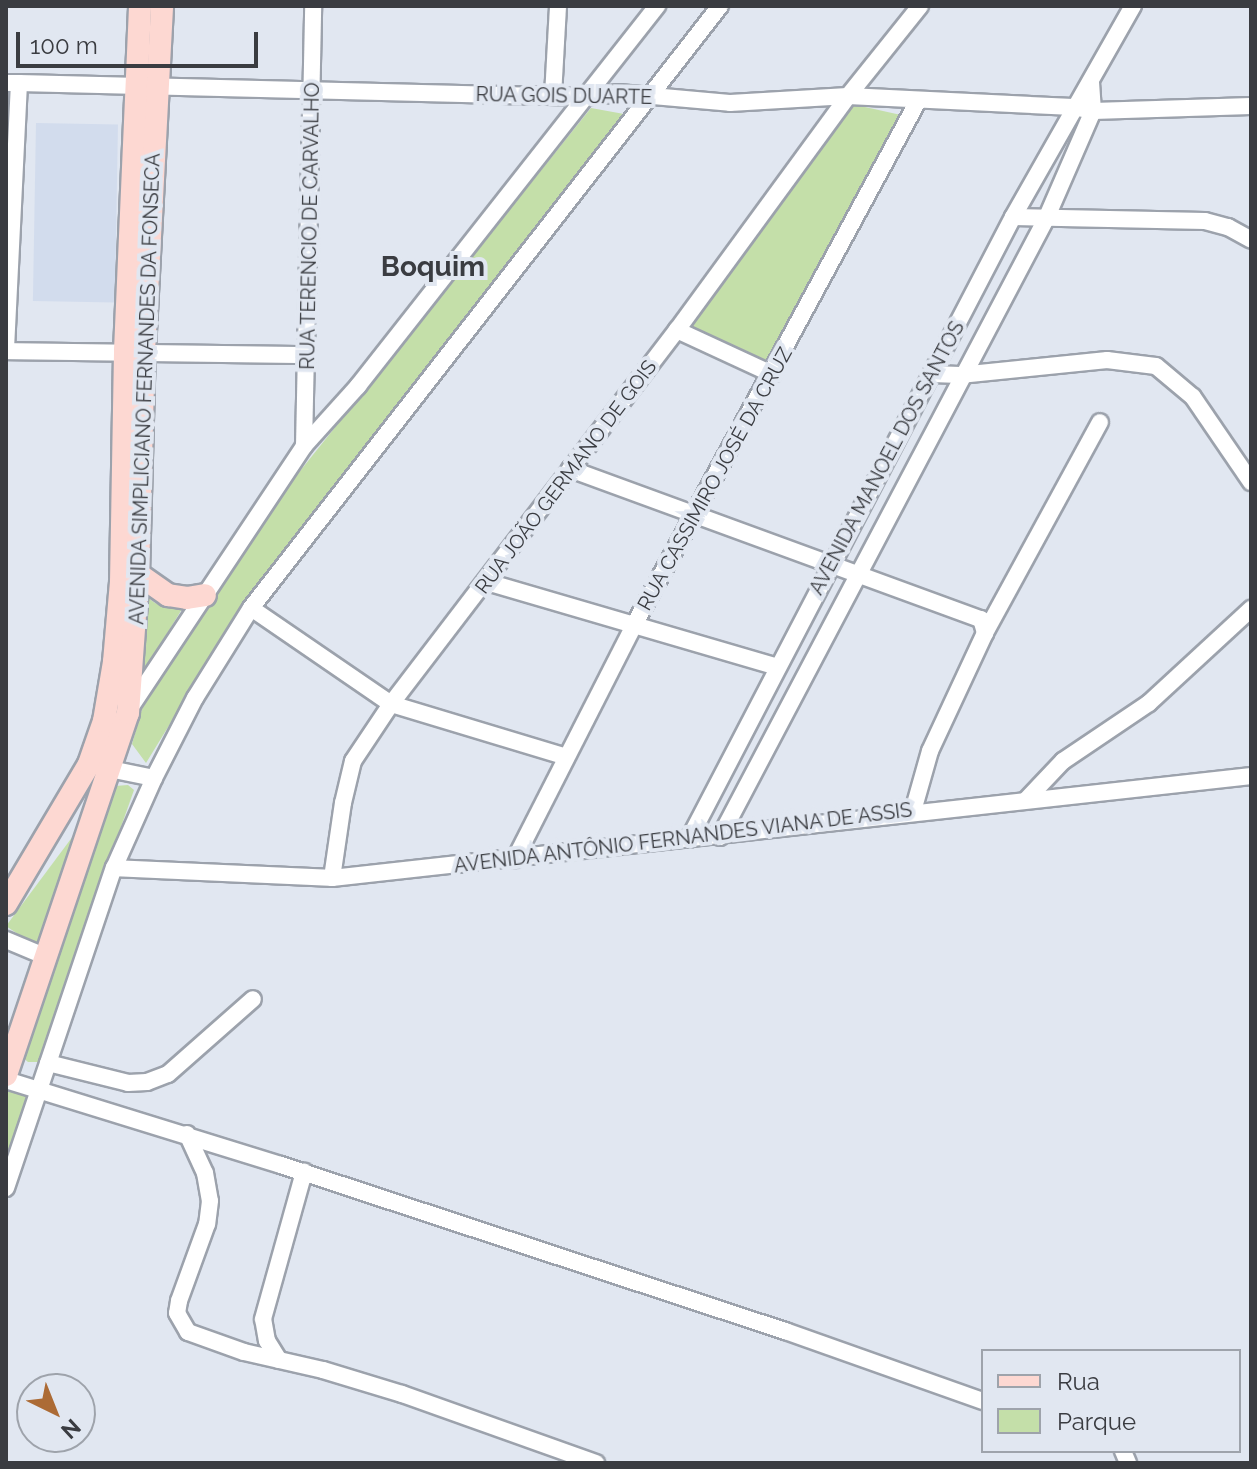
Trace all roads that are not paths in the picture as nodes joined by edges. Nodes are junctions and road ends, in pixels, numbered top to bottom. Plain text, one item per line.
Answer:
1 (140, 6) edge
2 (162, 6) edge
3 (313, 6) edge
4 (558, 6) edge
5 (657, 6) edge
6 (720, 6) edge
7 (920, 6) edge
8 (1133, 6) edge
9 (1091, 81) junction
10 (13, 83) edge
11 (148, 87) junction
12 (313, 89) junction
13 (553, 96) junction
14 (848, 96) junction
15 (586, 97) junction
16 (649, 97) junction
17 (918, 101) junction
18 (1251, 106) edge
19 (1073, 107) junction
20 (1093, 111) junction
21 (1013, 217) junction
22 (1046, 219) junction
23 (1251, 240) edge
24 (677, 330) junction
25 (6, 349) edge
26 (134, 351) junction
27 (308, 355) junction
28 (772, 374) junction
29 (932, 374) junction
30 (960, 375) junction
31 (1100, 422) dead end
32 (304, 446) junction
33 (570, 469) junction
34 (1251, 482) edge
35 (695, 514) junction
36 (829, 566) junction
37 (138, 574) junction
38 (855, 575) junction
39 (487, 582) junction
40 (205, 595) junction
41 (251, 608) junction
42 (1251, 609) edge
43 (633, 627) junction
44 (985, 633) junction
45 (777, 667) junction
46 (391, 704) junction
47 (128, 713) junction
48 (566, 757) junction
49 (99, 767) junction
50 (1251, 776) edge
51 (154, 778) junction
52 (1026, 800) junction
53 (913, 811) junction
54 (720, 837) junction
55 (689, 839) junction
56 (515, 859) junction
57 (114, 868) junction
58 (332, 878) junction
59 (6, 904) edge
60 (6, 940) edge
61 (44, 956) junction
62 (253, 999) dead end
63 (48, 1063) junction
64 (6, 1077) edge
65 (39, 1090) junction
66 (187, 1134) junction
67 (304, 1172) junction
68 (6, 1188) edge
69 (279, 1360) junction
70 (981, 1400) edge
71 (596, 1463) edge

1 - 11 main road, AVENIDA SIMPLICIANO FERNANDES DA FONSECA
2 - 11 main road, AVENIDA SIMPLICIANO FERNANDES DA FONSECA
3 - 12 street, RUA TERENCIO DE CARVALHO
4 - 13 street
5 - 15 street
6 - 16 street
7 - 14 street, RUA JOÃO GERMANO DE GOIS
8 - 9 street, AVENIDA MANOEL DOS SANTOS
9 - 19 street, AVENIDA MANOEL DOS SANTOS
9 - 20 street, AVENIDA MANOEL DOS SANTOS
10 - 11 street, RUA GOIS DUARTE
10 - 25 street
11 - 12 street, RUA GOIS DUARTE
11 - 26 main road, AVENIDA SIMPLICIANO FERNANDES DA FONSECA
12 - 13 street, RUA GOIS DUARTE
12 - 27 street, RUA TERENCIO DE CARVALHO
13 - 15 street, RUA GOIS DUARTE
14 - 16 street, RUA GOIS DUARTE
14 - 17 street, RUA GOIS DUARTE
14 - 24 street, RUA JOÃO GERMANO DE GOIS
15 - 16 street, RUA GOIS DUARTE
15 - 32 street
16 - 41 street
17 - 19 street, RUA GOIS DUARTE
17 - 28 street, RUA CASSIMIRO JOSÉ DA CRUZ
18 - 20 street, RUA GOIS DUARTE
19 - 20 street, RUA GOIS DUARTE
19 - 21 street, AVENIDA MANOEL DOS SANTOS
20 - 22 street, AVENIDA MANOEL DOS SANTOS
21 - 22 street
21 - 29 street, AVENIDA MANOEL DOS SANTOS
22 - 23 street
22 - 30 street, AVENIDA MANOEL DOS SANTOS
24 - 28 street
24 - 33 street, RUA JOÃO GERMANO DE GOIS
25 - 26 street
26 - 27 street
26 - 37 main road, AVENIDA SIMPLICIANO FERNANDES DA FONSECA
26 - 49 main road, AVENIDA SIMPLICIANO FERNANDES DA FONSECA
27 - 32 street, RUA TERENCIO DE CARVALHO
28 - 35 street, RUA CASSIMIRO JOSÉ DA CRUZ
29 - 30 street
29 - 36 street, AVENIDA MANOEL DOS SANTOS
30 - 34 street
30 - 38 street, AVENIDA MANOEL DOS SANTOS
31 - 44 street
32 - 40 street
33 - 35 street
33 - 39 street, RUA JOÃO GERMANO DE GOIS
35 - 36 street
35 - 43 street, RUA CASSIMIRO JOSÉ DA CRUZ
36 - 38 street
36 - 45 street, AVENIDA MANOEL DOS SANTOS
37 - 40 main road
37 - 47 main road, AVENIDA SIMPLICIANO FERNANDES DA FONSECA
38 - 44 street
38 - 54 street, AVENIDA MANOEL DOS SANTOS
39 - 43 street
39 - 46 street, RUA JOÃO GERMANO DE GOIS
40 - 47 street
41 - 46 street
41 - 51 street
42 - 52 street
43 - 45 street
43 - 48 street, RUA CASSIMIRO JOSÉ DA CRUZ
44 - 53 street
45 - 55 street, AVENIDA MANOEL DOS SANTOS
46 - 48 street
46 - 58 street, RUA JOÃO GERMANO DE GOIS
47 - 49 main road, AVENIDA SIMPLICIANO FERNANDES DA FONSECA
48 - 56 street, RUA CASSIMIRO JOSÉ DA CRUZ
49 - 51 street
49 - 59 main road
49 - 61 main road
50 - 52 street, AVENIDA ANTÔNIO FERNANDES VIANA DE ASSIS
51 - 57 street
52 - 53 street, AVENIDA ANTÔNIO FERNANDES VIANA DE ASSIS
53 - 54 street, AVENIDA ANTÔNIO FERNANDES VIANA DE ASSIS
54 - 55 street, AVENIDA ANTÔNIO FERNANDES VIANA DE ASSIS
55 - 56 street, AVENIDA ANTÔNIO FERNANDES VIANA DE ASSIS
56 - 58 street, AVENIDA ANTÔNIO FERNANDES VIANA DE ASSIS
57 - 58 street, AVENIDA ANTÔNIO FERNANDES VIANA DE ASSIS
57 - 63 street
60 - 61 street
61 - 64 main road
62 - 63 street
63 - 65 street
64 - 65 street
65 - 66 street
65 - 68 street
66 - 67 street
66 - 69 street
67 - 69 street
67 - 70 street
69 - 71 street

